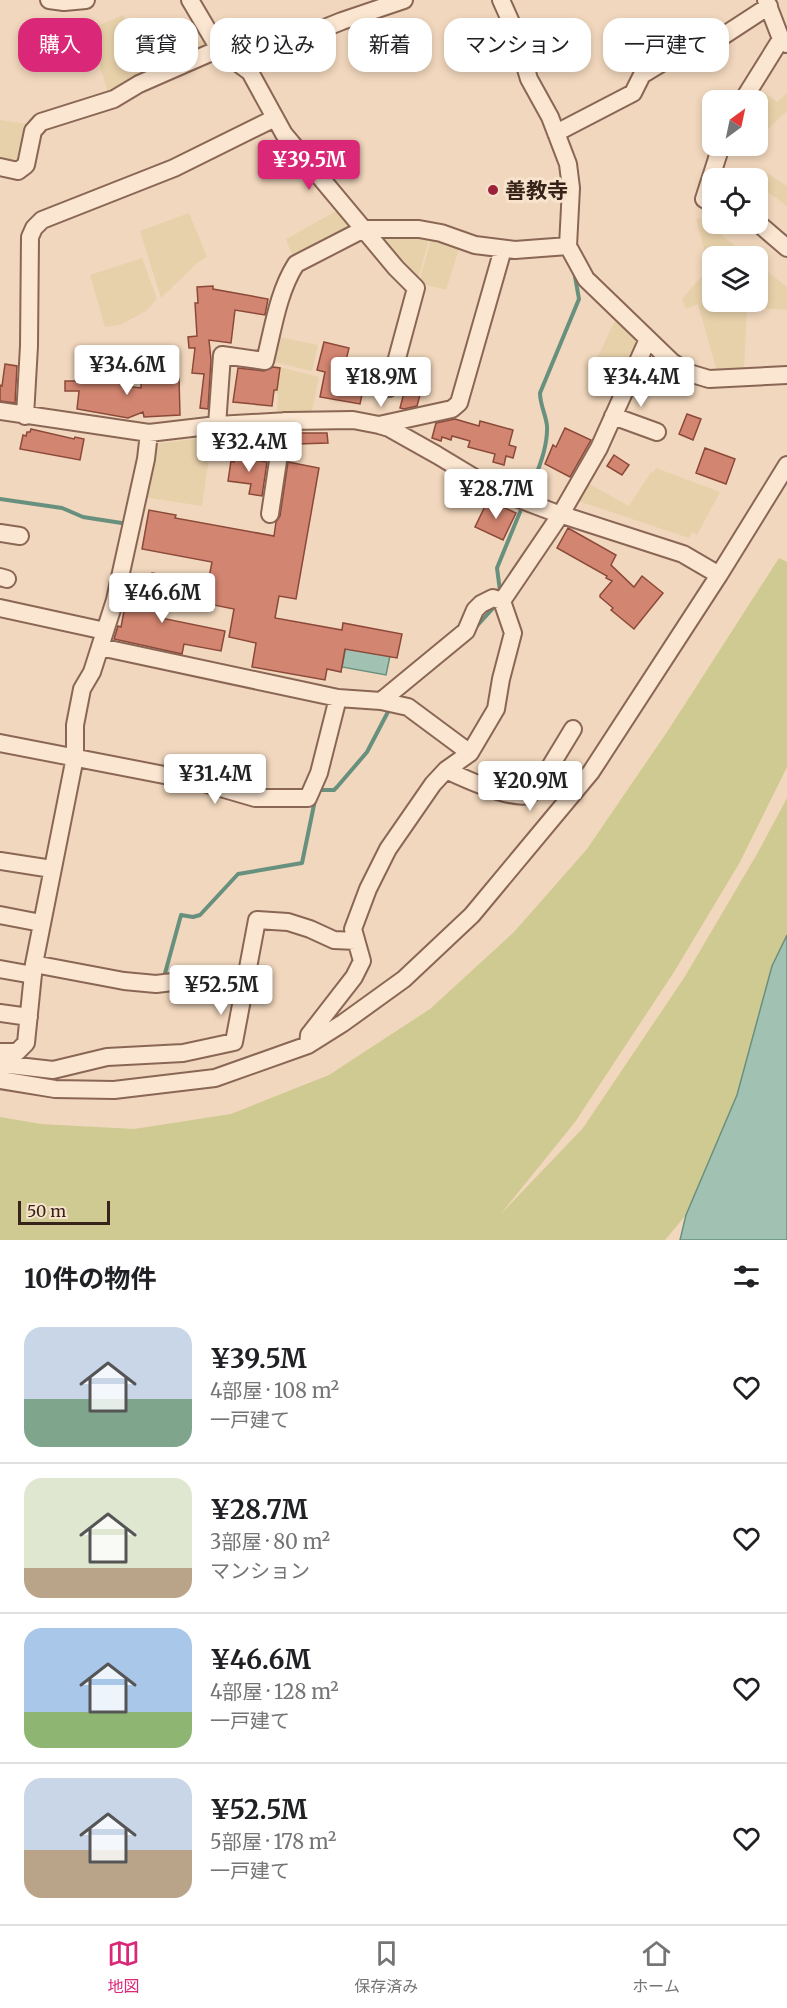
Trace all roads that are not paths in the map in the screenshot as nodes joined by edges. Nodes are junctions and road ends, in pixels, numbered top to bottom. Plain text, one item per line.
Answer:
1 (49, 0) edge
2 (86, 0) edge
3 (189, 0) edge
4 (404, 0) edge
5 (501, 0) edge
6 (768, 3) edge
7 (336, 23) edge
8 (210, 34) edge
9 (784, 42) edge
10 (210, 53) edge
11 (250, 72) edge
12 (750, 90) edge
13 (275, 118) junction
14 (556, 133) junction
15 (0, 166) edge
16 (364, 229) junction
17 (768, 232) edge
18 (568, 246) junction
19 (787, 248) edge
20 (503, 249) junction
21 (648, 339) junction
22 (787, 375) edge
23 (389, 388) dead end
24 (0, 411) edge
25 (25, 416) junction
26 (614, 416) junction
27 (285, 422) junction
28 (217, 425) junction
29 (379, 425) junction
30 (657, 432) dead end
31 (149, 433) junction
32 (787, 465) edge
33 (270, 514) dead end
34 (561, 514) junction
35 (0, 533) edge
36 (20, 536) dead end
37 (719, 575) junction
38 (502, 601) junction
39 (0, 609) edge
40 (103, 639) junction
41 (338, 698) junction
42 (381, 701) junction
43 (573, 729) dead end
44 (0, 743) edge
45 (470, 753) junction
46 (75, 757) junction
47 (446, 770) junction
48 (0, 861) edge
49 (52, 869) junction
50 (0, 915) edge
51 (41, 923) junction
52 (356, 941) junction
53 (0, 969) edge
54 (33, 969) junction
55 (243, 992) junction
56 (0, 1013) edge
57 (29, 1017) junction
58 (308, 1045) junction
59 (0, 1052) edge
60 (0, 1064) edge
61 (0, 1080) edge

1 - 2 street
3 - 8 street
4 - 7 street
5 - 14 street
6 - 9 street
6 - 14 street
9 - 12 street
10 - 15 street
11 - 13 street
13 - 16 street
13 - 25 street
14 - 18 street
16 - 20 street
16 - 23 street
16 - 28 street
17 - 19 street
18 - 20 street
18 - 21 street
20 - 29 street
21 - 22 street
21 - 26 street
24 - 25 street
25 - 31 street
26 - 30 street
26 - 34 street
27 - 28 street
27 - 29 street
27 - 33 street
28 - 31 street
29 - 34 street
31 - 40 street
32 - 37 street
34 - 37 street
34 - 38 street
35 - 36 street
37 - 58 street
38 - 42 street
38 - 45 street
39 - 40 street
40 - 41 street
40 - 46 street
41 - 42 street
41 - 46 street
42 - 45 street
43 - 47 street
44 - 46 street
45 - 47 street
46 - 49 street
47 - 52 street
48 - 49 street
49 - 51 street
50 - 51 street
51 - 54 street
52 - 55 street
52 - 58 street
53 - 54 street
54 - 55 street
54 - 57 street
55 - 60 street
56 - 57 street
57 - 59 street
58 - 61 street

